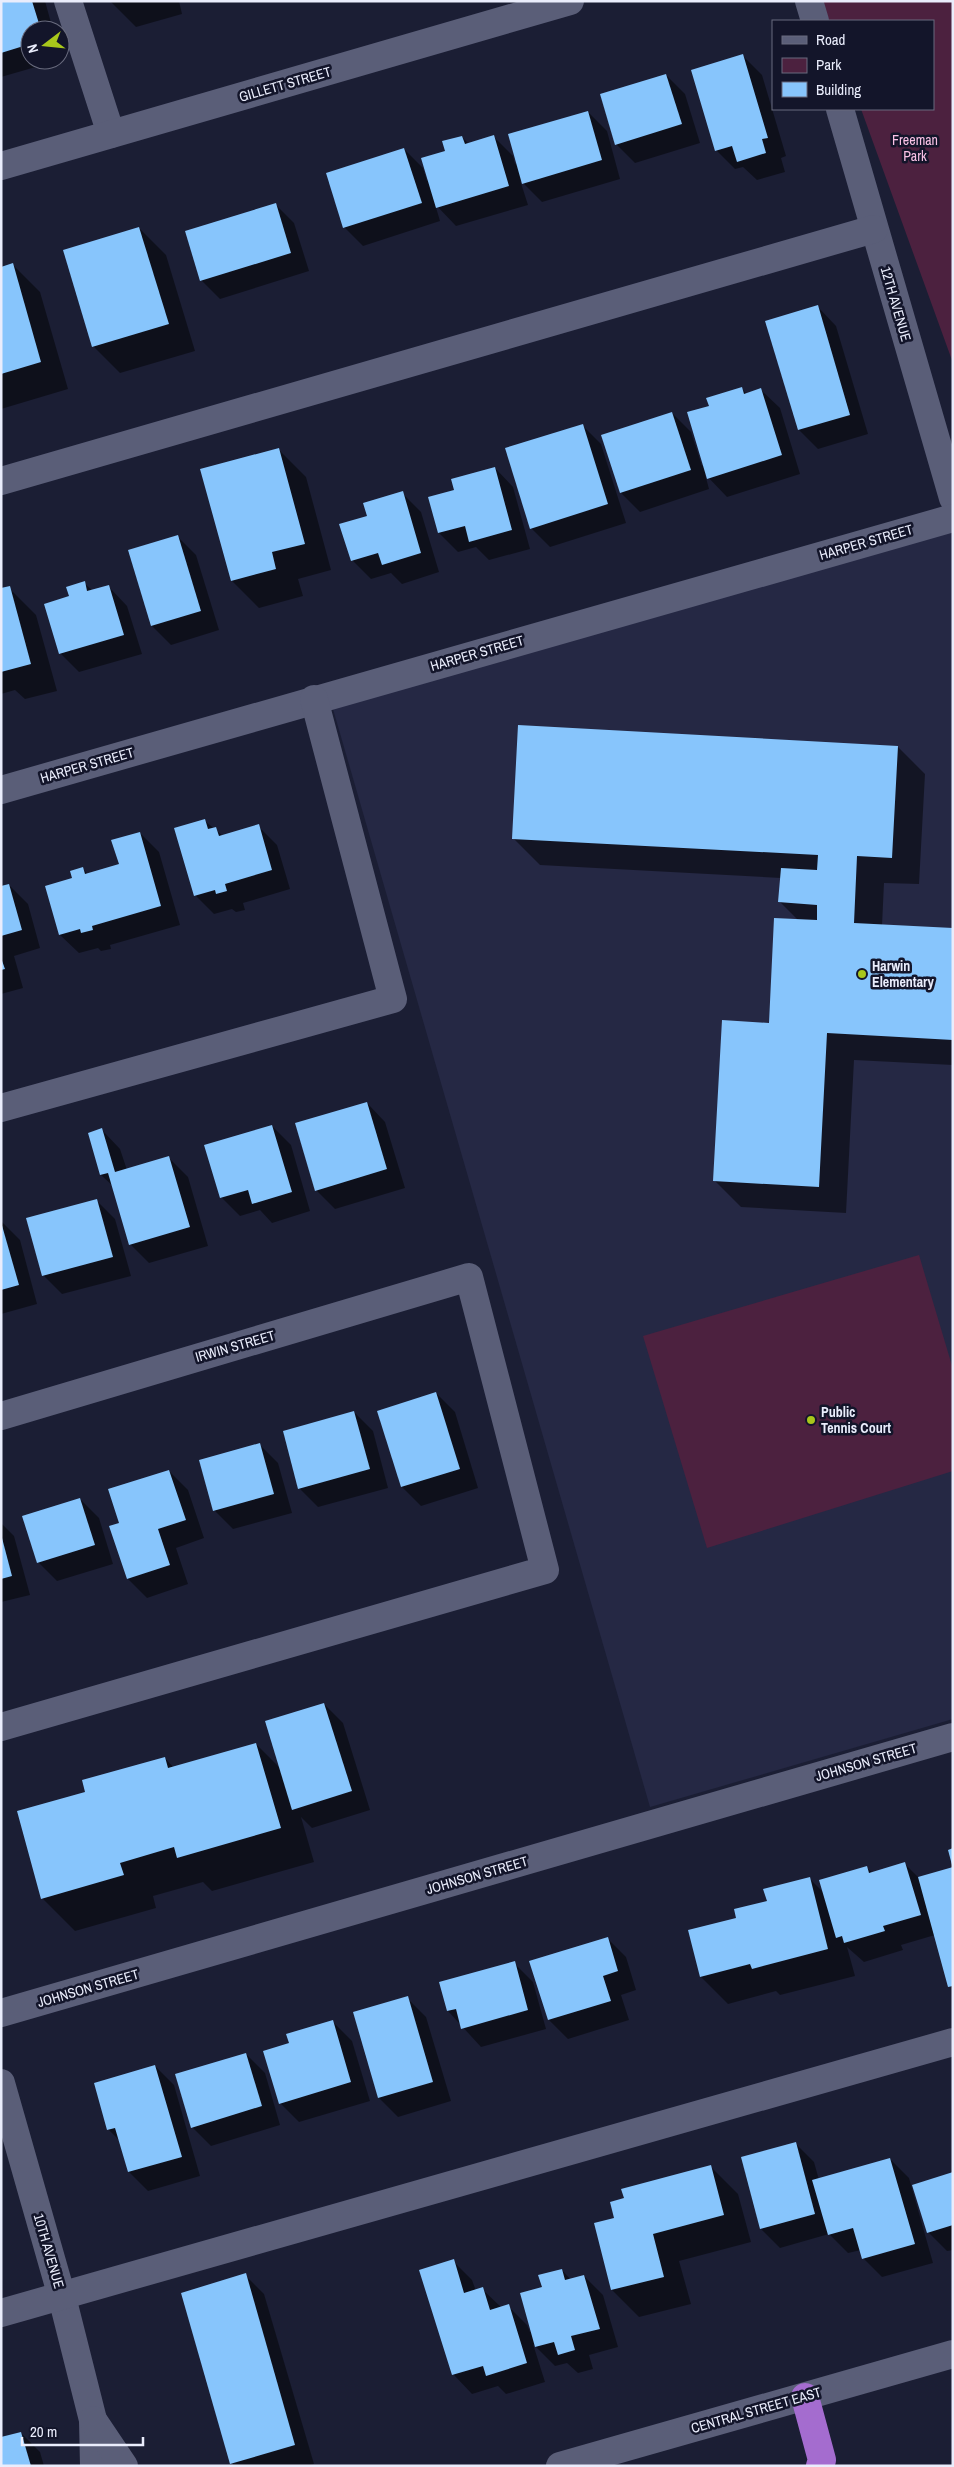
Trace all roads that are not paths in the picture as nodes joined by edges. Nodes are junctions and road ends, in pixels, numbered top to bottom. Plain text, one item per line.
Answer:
1 (68, 1) edge
2 (570, 1) edge
3 (809, 1) edge
4 (815, 20) edge
5 (840, 110) edge
6 (111, 134) junction
7 (1, 166) edge
8 (874, 229) junction
9 (1, 481) edge
10 (953, 498) edge
11 (953, 518) edge
12 (314, 699) junction
13 (1, 790) edge
14 (1, 1108) edge
15 (1, 1416) edge
16 (1, 1727) edge
17 (953, 1737) edge
18 (1, 2013) edge
19 (953, 2042) edge
20 (1, 2083) edge
21 (62, 2297) junction
22 (1, 2313) edge
23 (953, 2354) edge
24 (805, 2397) junction
25 (93, 2420) junction
26 (824, 2464) edge
27 (94, 2466) edge
28 (124, 2466) edge
29 (560, 2466) edge

1 - 6 street
2 - 6 street, GILLETT STREET
3 - 4 street
5 - 8 street, 12TH AVENUE
6 - 7 street, GILLETT STREET
8 - 9 street
8 - 10 street, 12TH AVENUE
11 - 12 street, HARPER STREET
12 - 13 street, HARPER STREET
12 - 14 street
15 - 16 street, IRWIN STREET
17 - 18 street, JOHNSON STREET
19 - 21 street
20 - 21 street, 10TH AVENUE
21 - 22 street
21 - 25 street, 10TH AVENUE
23 - 24 street, CENTRAL STREET EAST
24 - 26 highway
24 - 29 street, CENTRAL STREET EAST
25 - 27 street, 10TH AVENUE
25 - 28 street, 10TH AVENUE

